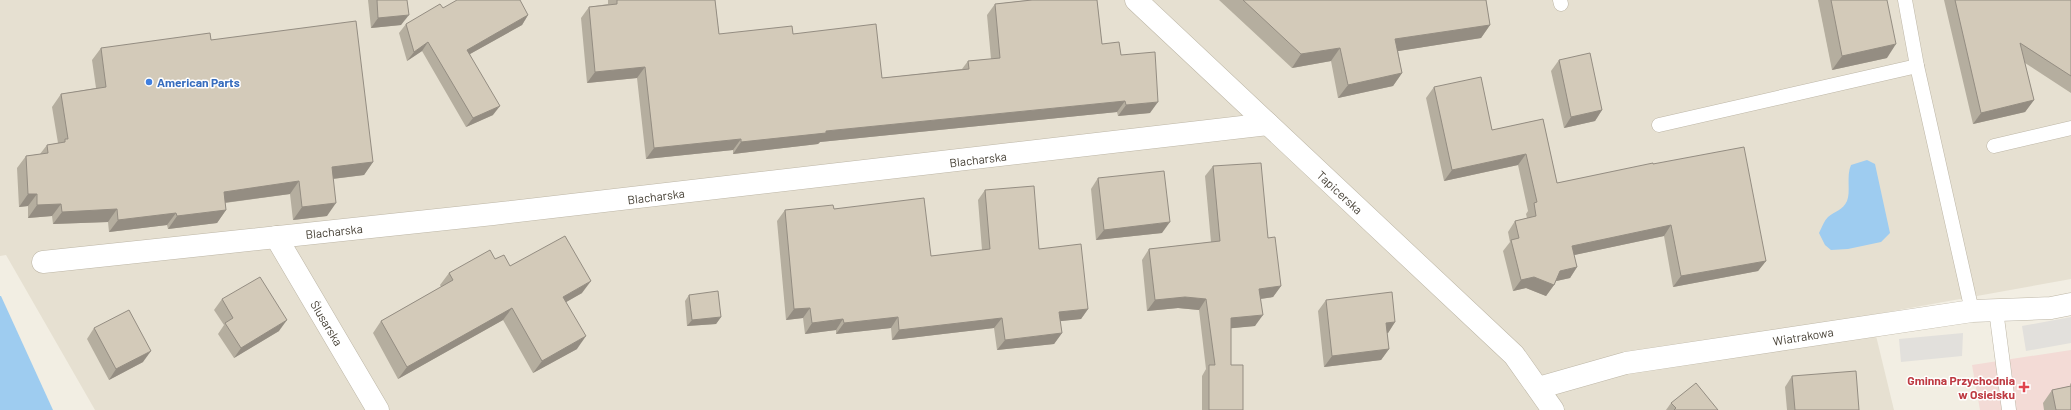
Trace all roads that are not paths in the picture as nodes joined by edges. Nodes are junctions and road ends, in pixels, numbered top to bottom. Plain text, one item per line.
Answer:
1 (1136, 0) edge
2 (1905, 0) edge
3 (1917, 66) junction
4 (1268, 124) junction
5 (1660, 125) dead end
6 (2071, 128) edge
7 (1994, 146) dead end
8 (276, 237) junction
9 (43, 262) dead end
10 (2071, 304) edge
11 (1996, 310) junction
12 (1972, 311) junction
13 (1538, 388) junction
14 (378, 410) edge
15 (1553, 410) edge
16 (2009, 410) edge

1 - 4 street, Tapicerska
2 - 3 lane
3 - 5 lane
3 - 12 lane
4 - 8 street, Blacharska
4 - 13 street, Tapicerska
6 - 7 lane
8 - 9 street, Blacharska
8 - 14 street, Ślusarska
10 - 11 street, Wiatrakowa
11 - 12 street, Wiatrakowa
11 - 16 lane
12 - 13 street, Wiatrakowa
13 - 15 street, Tapicerska

